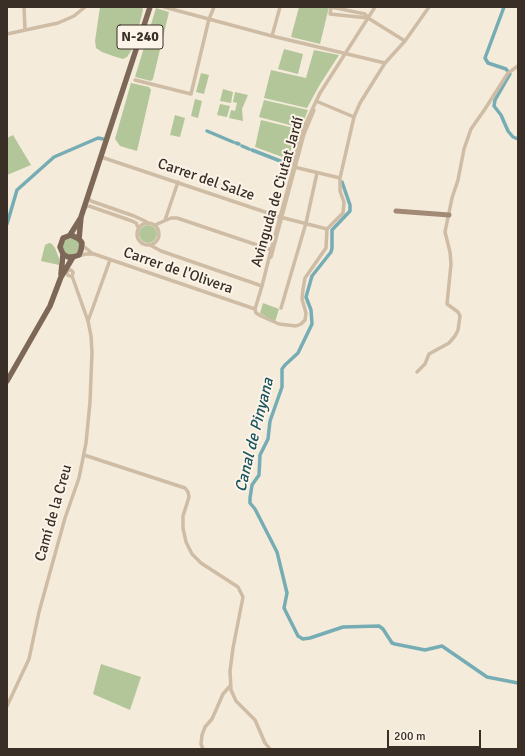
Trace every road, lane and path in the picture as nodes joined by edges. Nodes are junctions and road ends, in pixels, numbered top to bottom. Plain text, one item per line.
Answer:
1 (24, 7) edge
2 (85, 7) edge
3 (150, 7) edge
4 (164, 7) edge
5 (214, 7) edge
6 (280, 7) edge
7 (376, 7) edge
8 (429, 7) edge
9 (209, 19) junction
10 (369, 19) junction
11 (25, 29) junction
12 (7, 34) edge
13 (272, 36) junction
14 (405, 41) junction
15 (346, 54) junction
16 (385, 62) junction
17 (518, 66) edge
18 (135, 80) dead end
19 (317, 102) junction
20 (354, 117) junction
21 (101, 157) junction
22 (295, 167) junction
23 (317, 173) junction
24 (340, 178) junction
25 (178, 182) junction
26 (88, 198) junction
27 (84, 208) junction
28 (115, 210) junction
29 (396, 212) dead end
30 (113, 214) junction
31 (449, 215) junction
32 (81, 217) junction
33 (281, 217) junction
34 (165, 220) junction
35 (148, 223) junction
36 (306, 223) junction
37 (155, 225) junction
38 (139, 229) junction
39 (327, 229) junction
40 (70, 235) junction
41 (79, 239) junction
42 (82, 245) junction
43 (150, 245) junction
44 (272, 250) junction
45 (63, 254) junction
46 (94, 254) junction
47 (75, 256) junction
48 (110, 260) junction
49 (72, 276) dead end
50 (61, 277) junction
51 (262, 286) junction
52 (281, 308) dead end
53 (255, 310) junction
54 (85, 312) junction
55 (91, 312) junction
56 (88, 321) junction
57 (417, 372) dead end
58 (7, 381) edge
59 (84, 455) junction
60 (231, 684) junction
61 (7, 706) edge
62 (203, 749) edge
63 (270, 749) edge

1 - 11 street
2 - 11 street
3 - 21 main road, N-240
4 - 9 street
5 - 9 street
6 - 13 street
7 - 10 street, Avinguda de Ciutat Jardí
8 - 14 street
9 - 13 street
9 - 18 street
10 - 10 street
10 - 14 street
10 - 15 street, Avinguda de Ciutat Jardí
11 - 12 street
13 - 15 street
14 - 16 street
15 - 16 street
15 - 19 street, Avinguda de Ciutat Jardí
16 - 20 street
17 - 31 street
19 - 20 street
19 - 22 street, Avinguda de Ciutat Jardí
20 - 24 street
21 - 25 street, Carrer del Salze
21 - 26 main road, N-240
22 - 23 street
22 - 33 street, Avinguda de Ciutat Jardí
23 - 24 street
23 - 36 street
24 - 39 street
25 - 33 street, Carrer del Salze
25 - 34 street
26 - 27 main road, N-240
26 - 28 street
27 - 30 street
27 - 32 main road, N-240
28 - 30 street
28 - 35 street
29 - 31 street
30 - 38 street
31 - 57 street
32 - 40 main road, N-240
32 - 41 main road, N-240
33 - 36 street, Carrer del Salze
33 - 44 street, Avinguda de Ciutat Jardí
34 - 37 street
34 - 44 street
35 - 37 street
35 - 38 street
36 - 39 street, Carrer del Salze
36 - 52 street
37 - 43 street
38 - 43 street
39 - 53 street, Carrer de l'Olivera
40 - 41 main road
40 - 45 main road, N-240
41 - 42 main road
42 - 46 street, Carrer de l'Olivera
42 - 47 main road, N-240
43 - 51 street
44 - 51 street, Avinguda de Ciutat Jardí
45 - 47 main road
45 - 50 main road, N-240
46 - 47 street, Carrer de l'Olivera
46 - 48 street, Carrer de l'Olivera
47 - 50 main road, N-240
48 - 53 street, Carrer de l'Olivera
48 - 55 street, Camí de la Creu
49 - 54 street, Camí de la Creu
50 - 58 main road, N-240
51 - 53 street, Avinguda de Ciutat Jardí
54 - 55 street
54 - 56 street, Camí de la Creu
55 - 56 street, Camí de la Creu
56 - 59 street, Camí de la Creu
59 - 60 street
59 - 61 street, Camí de la Creu
60 - 62 street
60 - 63 street

